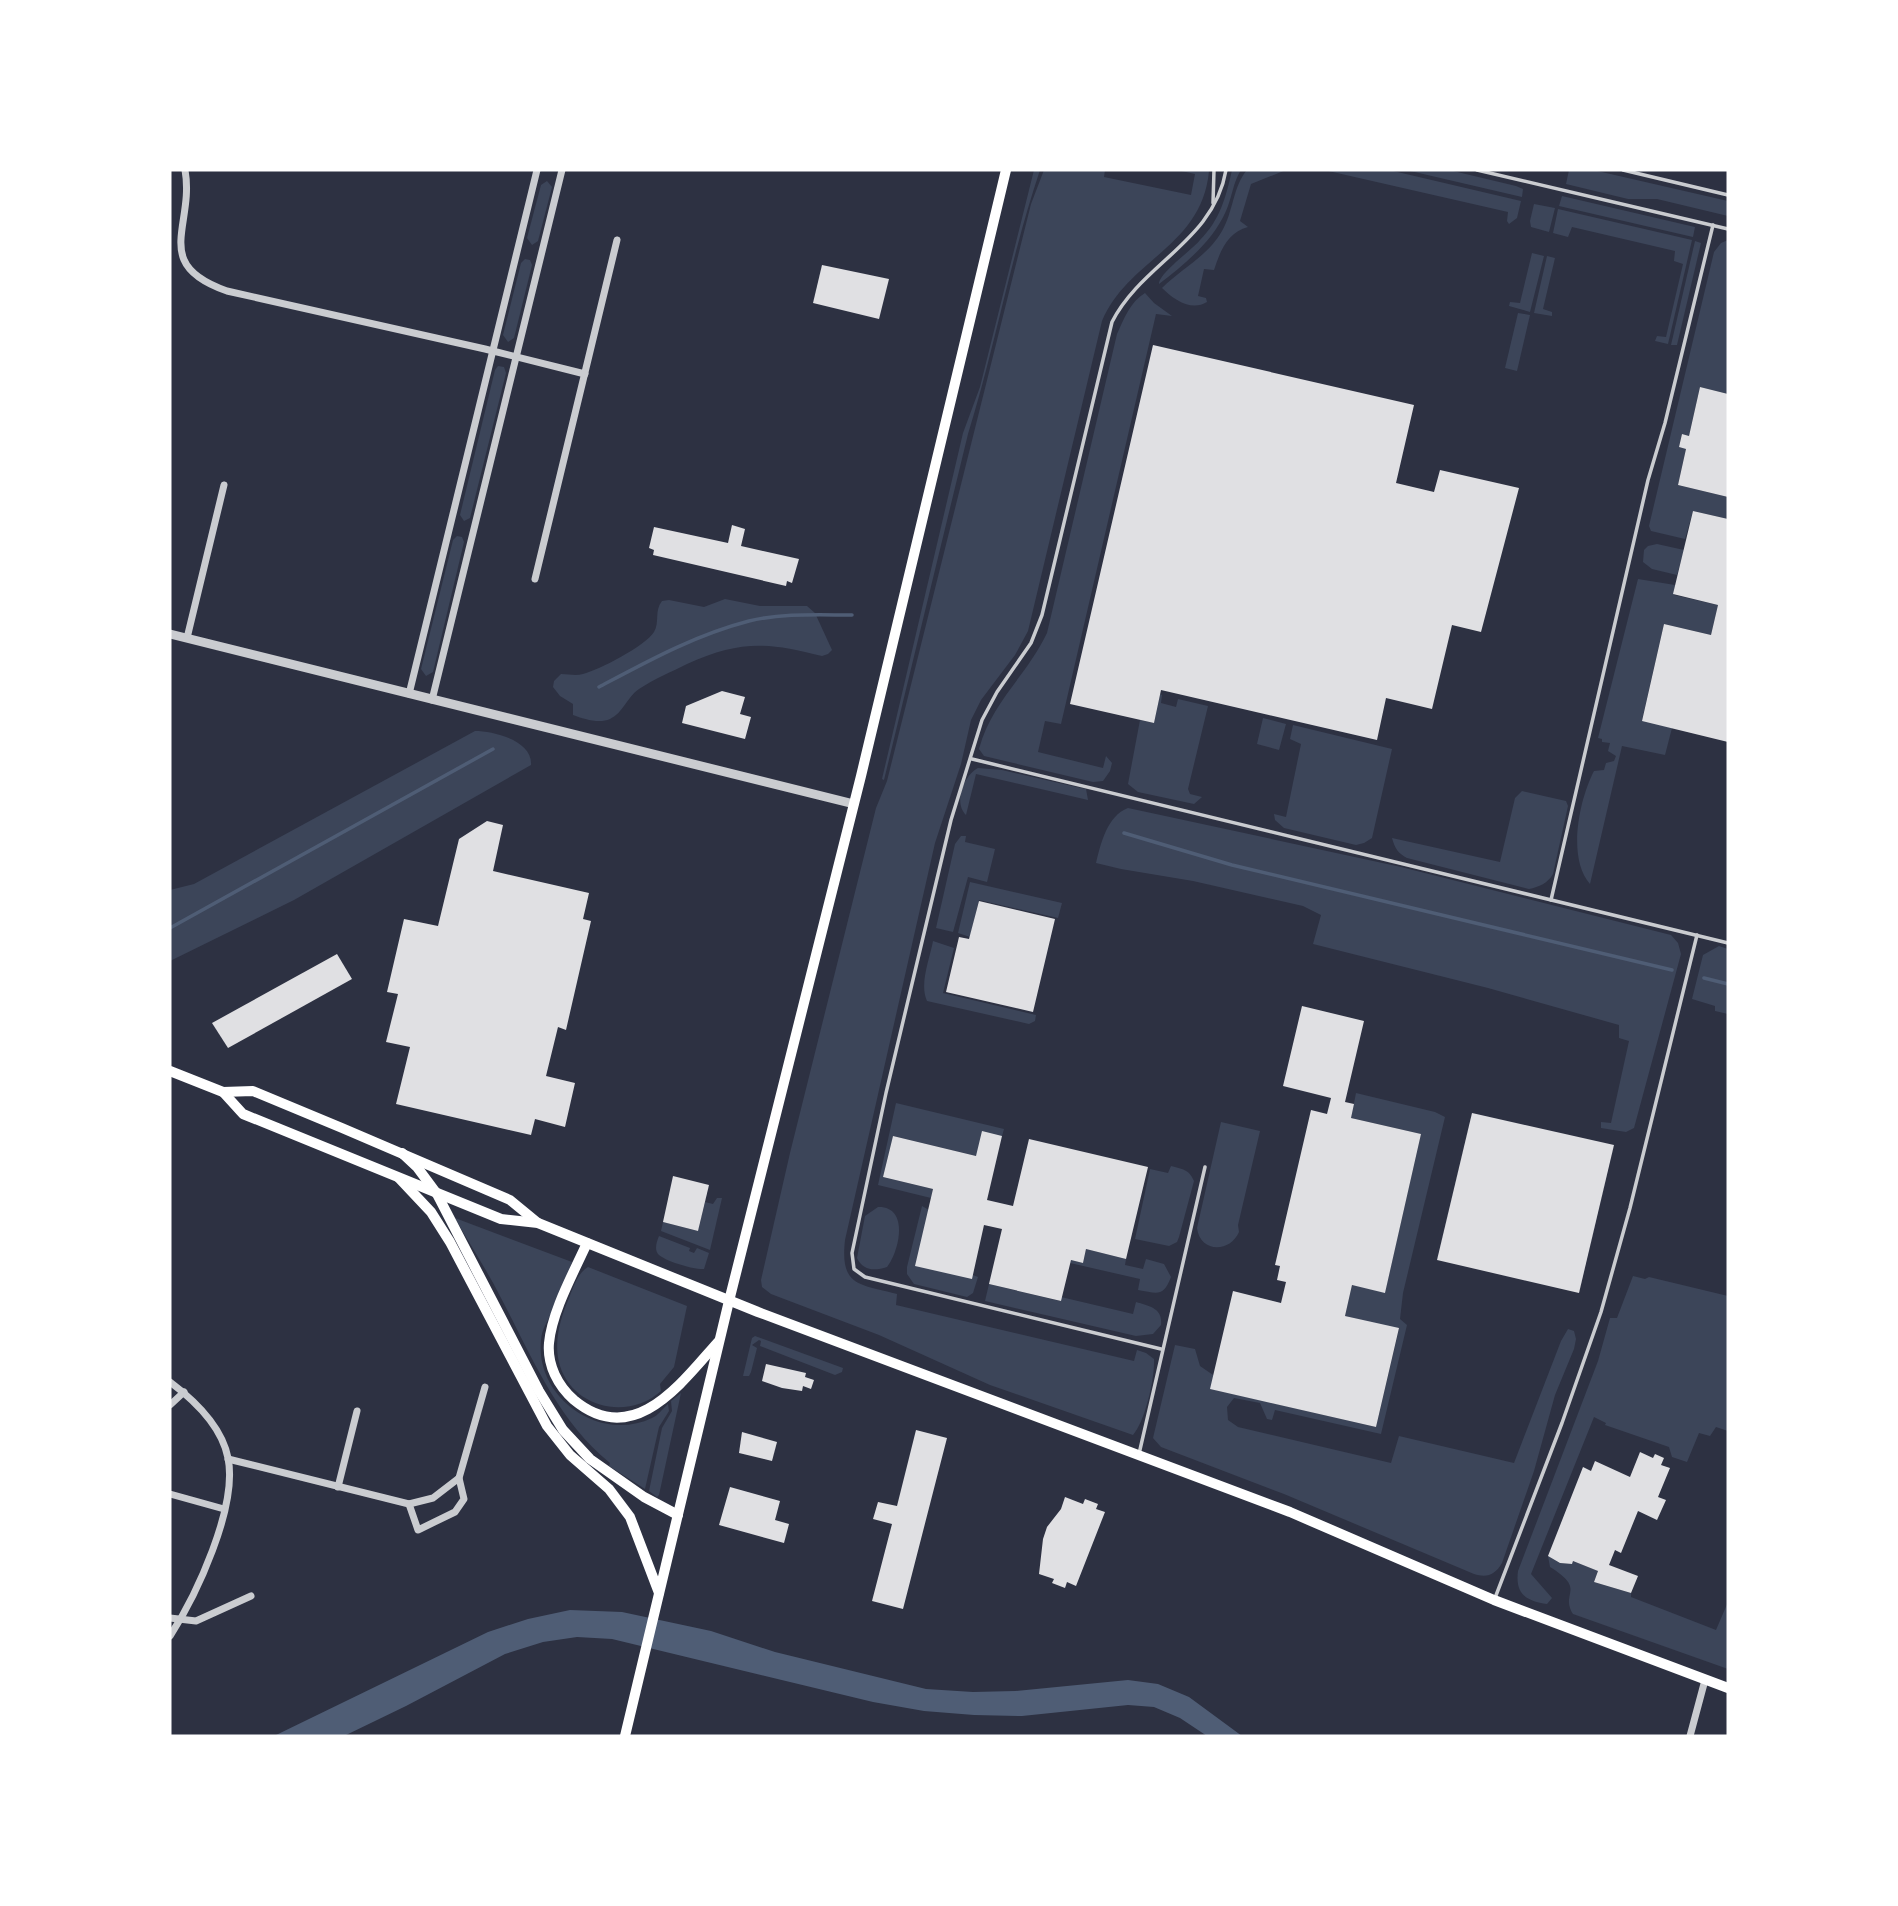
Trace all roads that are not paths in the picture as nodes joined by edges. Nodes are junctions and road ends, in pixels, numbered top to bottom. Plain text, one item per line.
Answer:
1 (186, 170) edge
2 (537, 170) edge
3 (562, 170) edge
4 (1006, 170) edge
5 (1214, 170) edge
6 (1226, 170) edge
7 (1477, 170) edge
8 (1623, 170) edge
9 (1728, 195) edge
10 (1213, 203) junction
11 (1713, 225) junction
12 (1728, 229) edge
13 (617, 240) dead end
14 (493, 351) junction
15 (516, 357) junction
16 (585, 374) junction
17 (223, 485) dead end
18 (535, 579) dead end
19 (170, 634) edge
20 (187, 638) junction
21 (409, 694) junction
22 (432, 700) junction
23 (971, 758) junction
24 (854, 804) junction
25 (1551, 900) junction
26 (1697, 935) junction
27 (1728, 943) edge
28 (170, 1071) edge
29 (223, 1092) junction
30 (402, 1153) junction
31 (1205, 1167) dead end
32 (399, 1178) junction
33 (437, 1194) junction
34 (538, 1223) junction
35 (587, 1243) junction
36 (729, 1301) junction
37 (720, 1339) junction
38 (1161, 1349) junction
39 (170, 1382) edge
40 (485, 1387) dead end
41 (184, 1392) junction
42 (170, 1405) edge
43 (357, 1411) dead end
44 (1139, 1456) junction
45 (228, 1459) junction
46 (459, 1478) junction
47 (338, 1487) junction
48 (170, 1494) edge
49 (409, 1504) junction
50 (224, 1509) junction
51 (678, 1515) junction
52 (659, 1593) junction
53 (251, 1596) dead end
54 (1494, 1600) junction
55 (170, 1618) edge
56 (180, 1621) junction
57 (170, 1636) edge
58 (1705, 1680) junction
59 (1728, 1688) edge
60 (625, 1736) edge
61 (1690, 1736) edge

1 - 14 street
2 - 14 street
3 - 15 street
4 - 24 main road
5 - 10 lane
6 - 10 lane
7 - 11 lane
8 - 9 lane
10 - 23 lane
11 - 12 lane
11 - 25 lane
13 - 16 street
14 - 15 street
14 - 21 street
15 - 16 street
15 - 22 street
16 - 18 street
17 - 20 street
19 - 20 street
20 - 21 street
21 - 22 street
22 - 24 street
23 - 25 lane
23 - 38 lane
24 - 36 main road
25 - 26 lane
26 - 27 lane
26 - 54 lane
28 - 29 main road
29 - 30 main road
29 - 32 main road
30 - 33 main road
30 - 34 main road
31 - 38 lane
32 - 33 main road
32 - 52 main road
33 - 34 main road
33 - 51 main road
34 - 35 main road
35 - 36 main road
35 - 37 main road
36 - 37 main road
36 - 44 main road
37 - 51 main road
38 - 44 lane
39 - 41 street
40 - 46 street
41 - 42 street
41 - 45 street
43 - 47 street
44 - 54 main road
45 - 47 street
45 - 50 street
46 - 49 street
46 - 49 street
47 - 49 street
48 - 50 street
50 - 56 street
51 - 52 main road
52 - 60 main road
53 - 56 street
54 - 58 main road
55 - 56 street
56 - 57 street
58 - 59 main road
58 - 61 street

